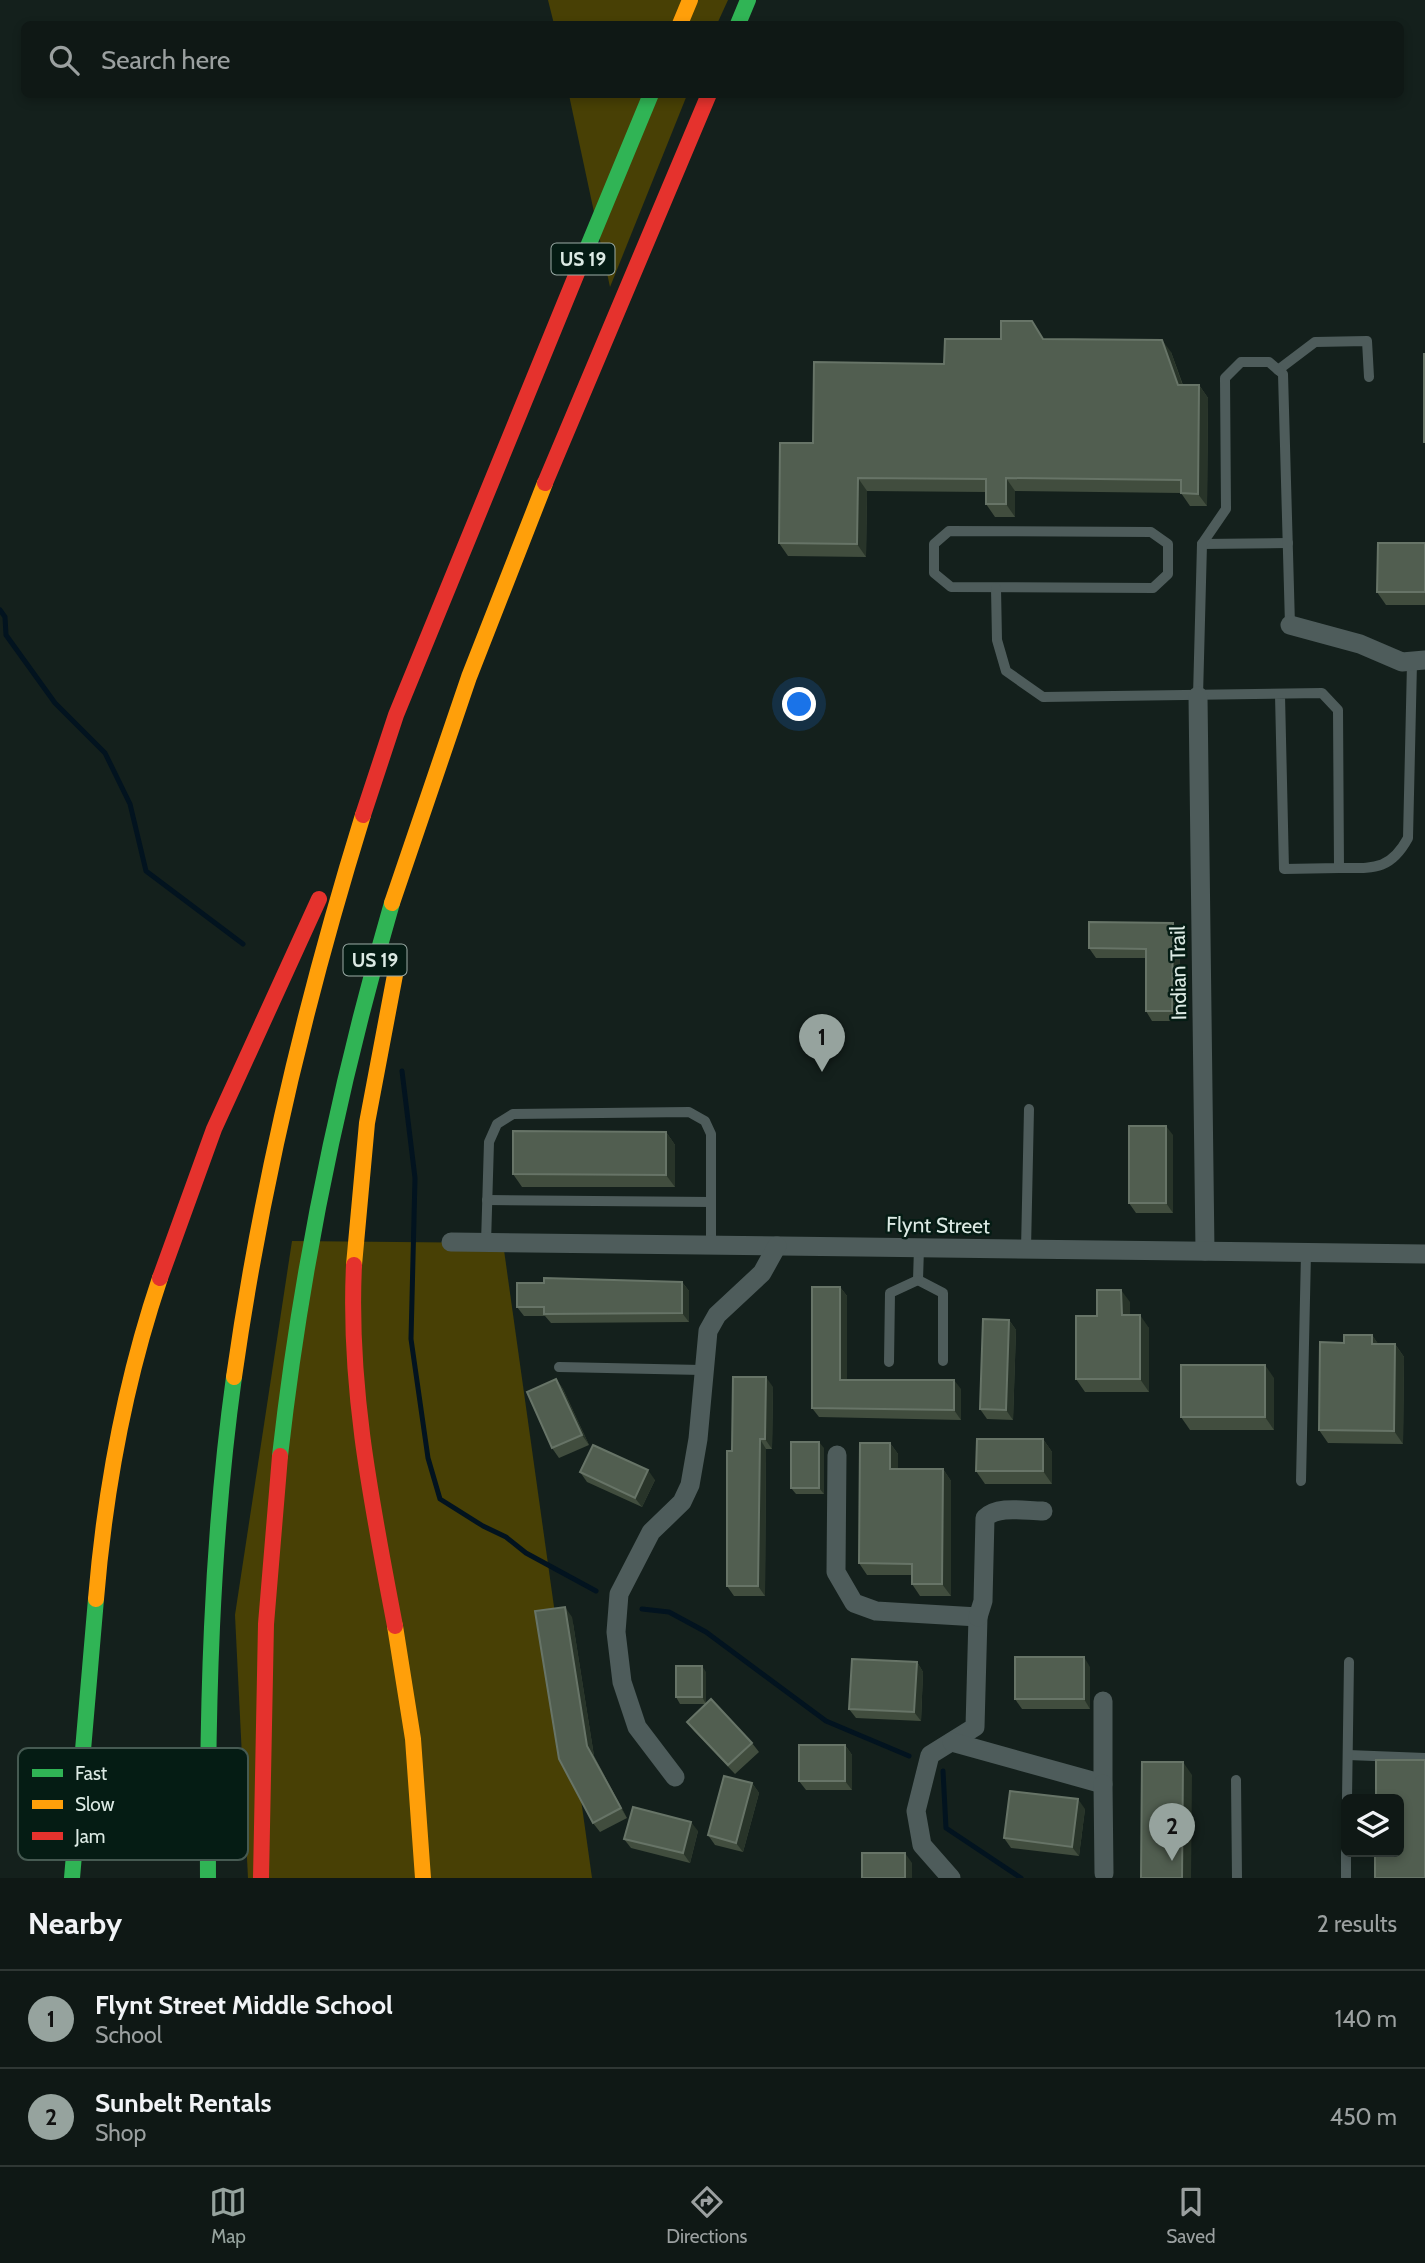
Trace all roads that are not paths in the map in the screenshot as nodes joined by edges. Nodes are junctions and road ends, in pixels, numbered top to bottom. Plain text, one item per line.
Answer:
1 (690, 0) edge
2 (748, 0) edge
3 (681, 21) edge
4 (739, 21) edge
5 (649, 98) edge
6 (707, 98) edge
7 (1278, 370) junction
8 (1369, 377) dead end
9 (1288, 543) junction
10 (1202, 544) junction
11 (996, 588) junction
12 (1290, 625) joint
13 (1419, 662) edge
14 (1280, 695) junction
15 (1198, 696) junction
16 (441, 752) junction
17 (360, 818) junction
18 (1339, 868) junction
19 (413, 895) dead end
20 (401, 946) dead end
21 (1029, 1109) dead end
22 (487, 1200) junction
23 (711, 1202) junction
24 (451, 1242) dead end
25 (486, 1242) junction
26 (711, 1245) junction
27 (777, 1246) junction
28 (919, 1248) junction
29 (1026, 1249) junction
30 (1205, 1251) junction
31 (1306, 1253) junction
32 (1425, 1254) edge
33 (918, 1280) junction
34 (943, 1361) dead end
35 (889, 1362) dead end
36 (559, 1367) dead end
37 (702, 1370) junction
38 (837, 1455) dead end
39 (1301, 1481) dead end
40 (1043, 1511) dead end
41 (978, 1617) junction
42 (1349, 1662) dead end
43 (1103, 1701) dead end
44 (952, 1742) junction
45 (83, 1748) edge
46 (209, 1748) edge
47 (1348, 1755) junction
48 (1425, 1758) edge
49 (675, 1777) dead end
50 (1236, 1780) dead end
51 (1103, 1784) junction
52 (1347, 1794) edge
53 (1346, 1857) edge
54 (74, 1860) edge
55 (208, 1860) edge
56 (1104, 1873) dead end
57 (72, 1878) edge
58 (208, 1878) edge
59 (261, 1878) edge
60 (423, 1878) edge
61 (951, 1878) edge
62 (1237, 1878) edge
63 (1346, 1878) edge

1 - 3 highway
2 - 4 highway
5 - 17 highway, US 19
6 - 16 highway, US 19
7 - 8 lane
7 - 9 lane
7 - 10 lane
9 - 10 lane
9 - 12 lane
10 - 15 lane
11 - 11 lane
11 - 15 lane
12 - 13 street
13 - 18 lane
14 - 15 lane
14 - 18 lane
14 - 18 lane
15 - 30 street, Indian Trail
16 - 19 highway
16 - 59 highway, US 19
17 - 45 highway
17 - 46 highway, US 19
20 - 60 highway
21 - 29 lane
22 - 23 lane
22 - 23 lane
22 - 25 lane
23 - 26 lane
24 - 25 street, Flynt Street
25 - 26 street, Flynt Street
26 - 27 street, Flynt Street
27 - 28 street, Flynt Street
27 - 37 street
28 - 29 street, Flynt Street
28 - 33 lane
29 - 30 street, Flynt Street
30 - 31 street, Flynt Street
31 - 32 street, Flynt Street
31 - 39 lane
33 - 34 lane
33 - 35 lane
36 - 37 lane
37 - 49 street
38 - 41 street
40 - 41 street
41 - 44 street
42 - 47 lane
43 - 51 street
44 - 51 street
44 - 61 street
47 - 48 lane
47 - 52 lane
50 - 62 lane
51 - 56 street
53 - 63 lane
54 - 57 highway
55 - 58 highway, US 19

